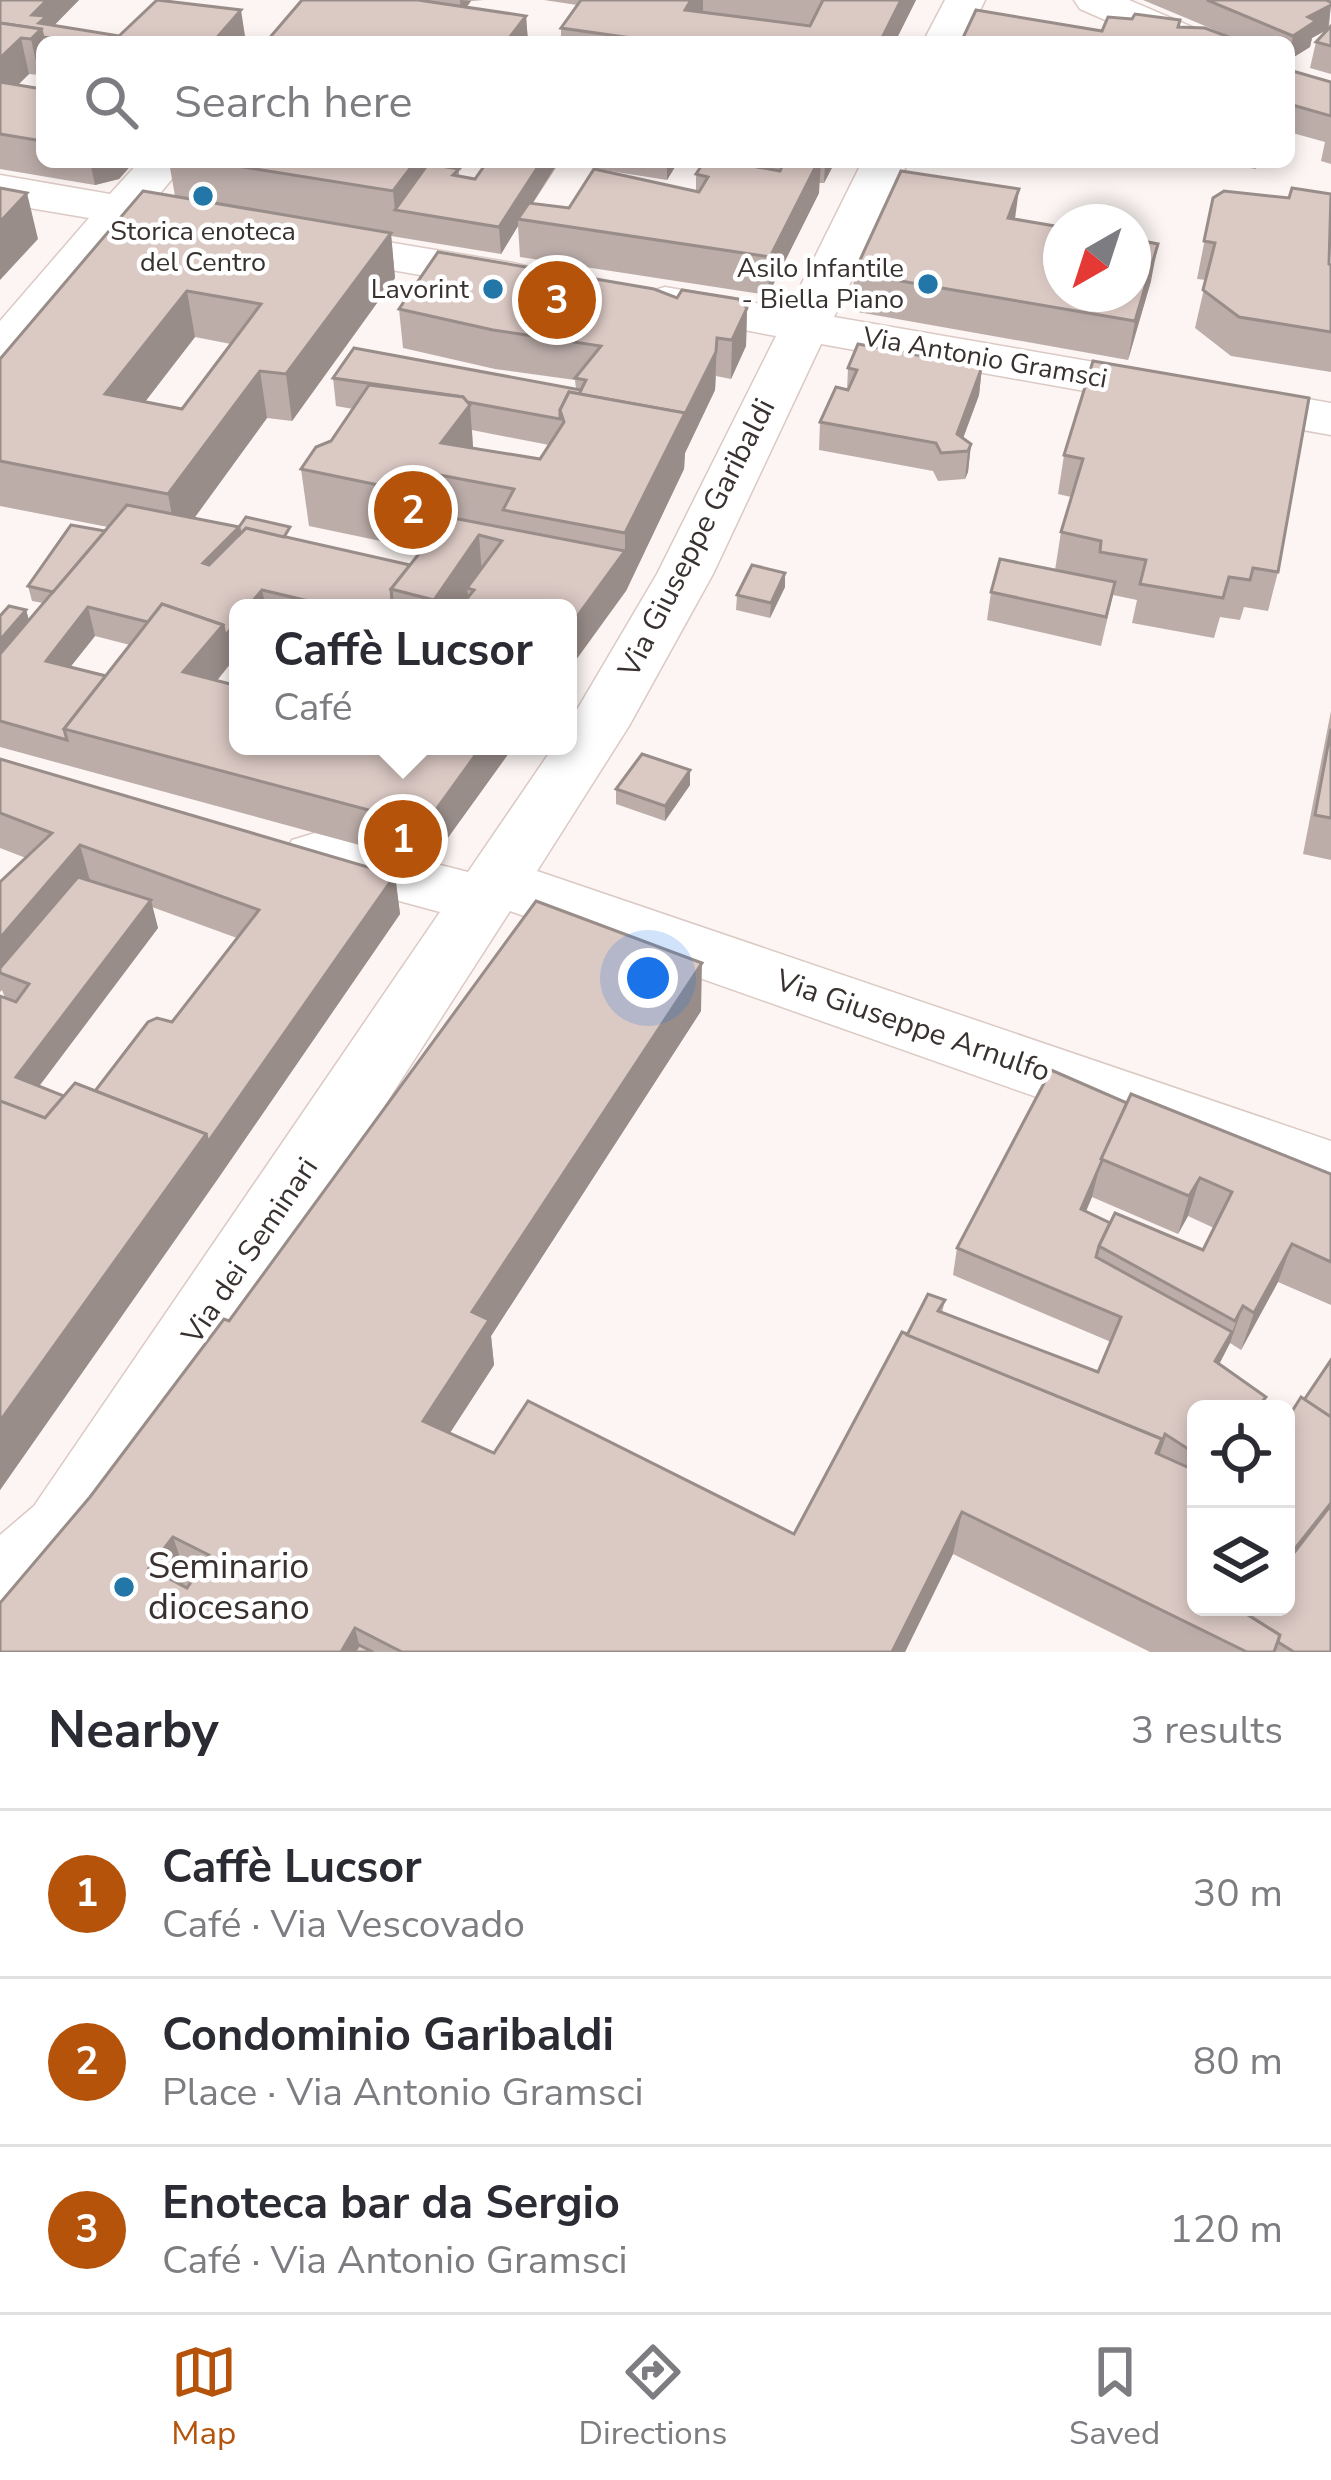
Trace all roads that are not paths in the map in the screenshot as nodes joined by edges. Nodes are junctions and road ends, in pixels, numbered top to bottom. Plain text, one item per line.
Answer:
1 (965, 0) edge
2 (1094, 0) edge
3 (947, 36) edge
4 (1177, 36) edge
5 (158, 168) edge
6 (882, 168) edge
7 (0, 189) edge
8 (119, 211) junction
9 (804, 326) junction
10 (0, 352) edge
11 (1331, 419) edge
12 (254, 840) edge
13 (489, 891) junction
14 (1331, 1171) edge
15 (0, 1588) edge

1 - 3 street
2 - 4 street
5 - 8 street
6 - 9 street, Via Giuseppe Garibaldi
7 - 8 street, Via Antonio Gramsci
8 - 9 street, Via Antonio Gramsci
8 - 10 street
9 - 11 street, Via Antonio Gramsci
9 - 13 street, Via Giuseppe Garibaldi
12 - 13 street, Via Giuseppe Arnulfo
13 - 14 street, Via Giuseppe Arnulfo
13 - 15 street, Via dei Seminari

